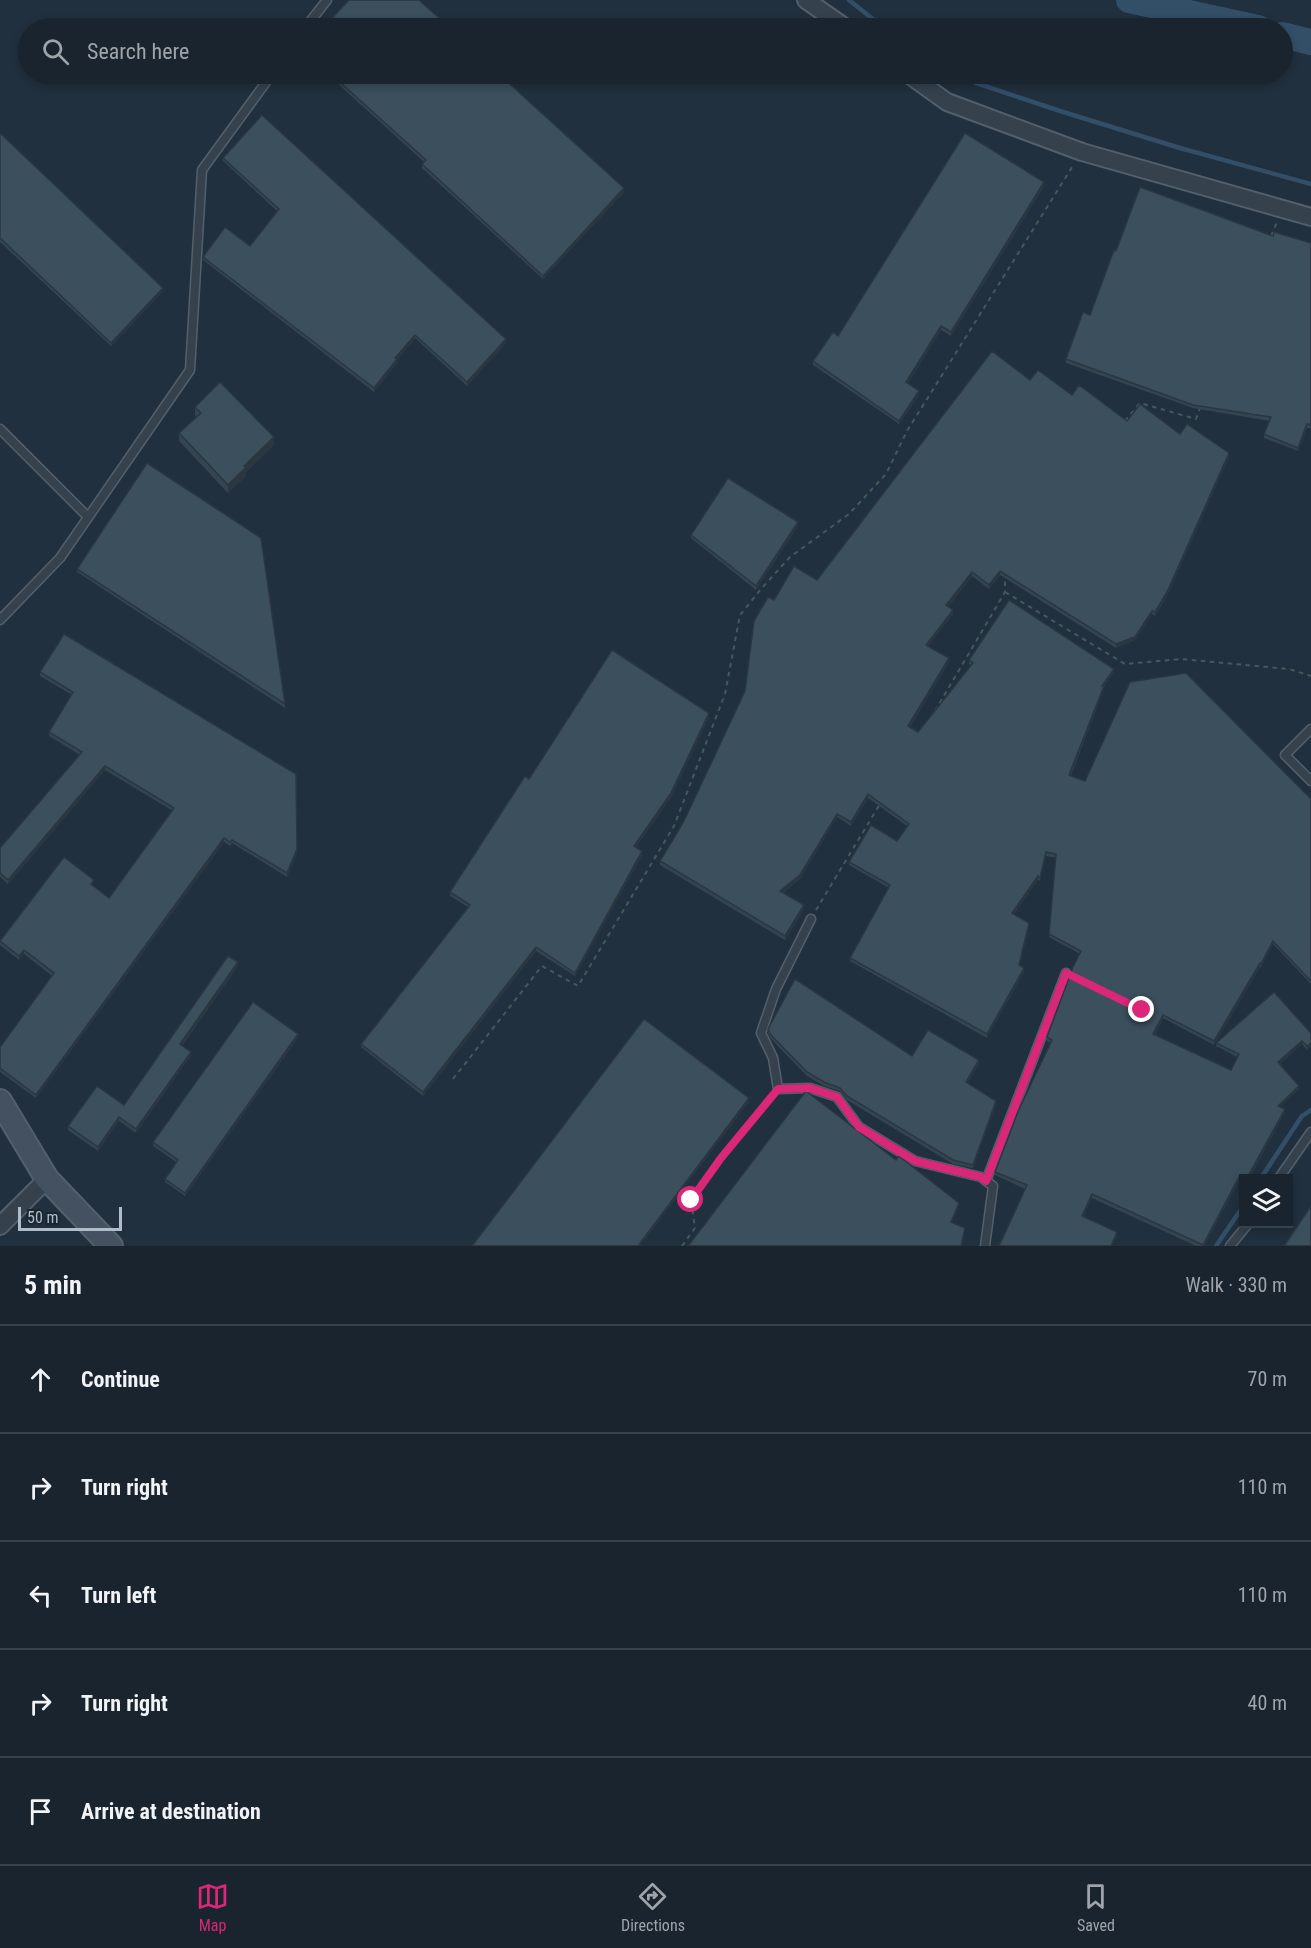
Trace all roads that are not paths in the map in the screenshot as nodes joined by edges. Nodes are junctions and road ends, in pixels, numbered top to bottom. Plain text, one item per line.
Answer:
1 (327, 0) edge
2 (806, 0) edge
3 (313, 18) edge
4 (832, 18) edge
5 (265, 84) edge
6 (922, 84) edge
7 (1311, 217) edge
8 (0, 429) edge
9 (88, 517) junction
10 (0, 620) edge
11 (1311, 729) edge
12 (1311, 781) edge
13 (811, 919) road end
14 (1066, 973) dead end
15 (0, 1101) edge
16 (1311, 1132) edge
17 (1283, 1174) edge
18 (47, 1179) junction
19 (986, 1181) junction
20 (0, 1226) edge
21 (1245, 1228) edge
22 (111, 1246) edge
23 (985, 1246) edge
24 (1230, 1246) edge

1 - 3 lane
2 - 4 street
5 - 9 lane
6 - 7 street
8 - 9 lane
9 - 10 lane
11 - 12 lane
13 - 19 lane
14 - 19 lane
15 - 18 street
16 - 17 lane
18 - 20 street
18 - 22 street
19 - 23 lane
21 - 24 lane

